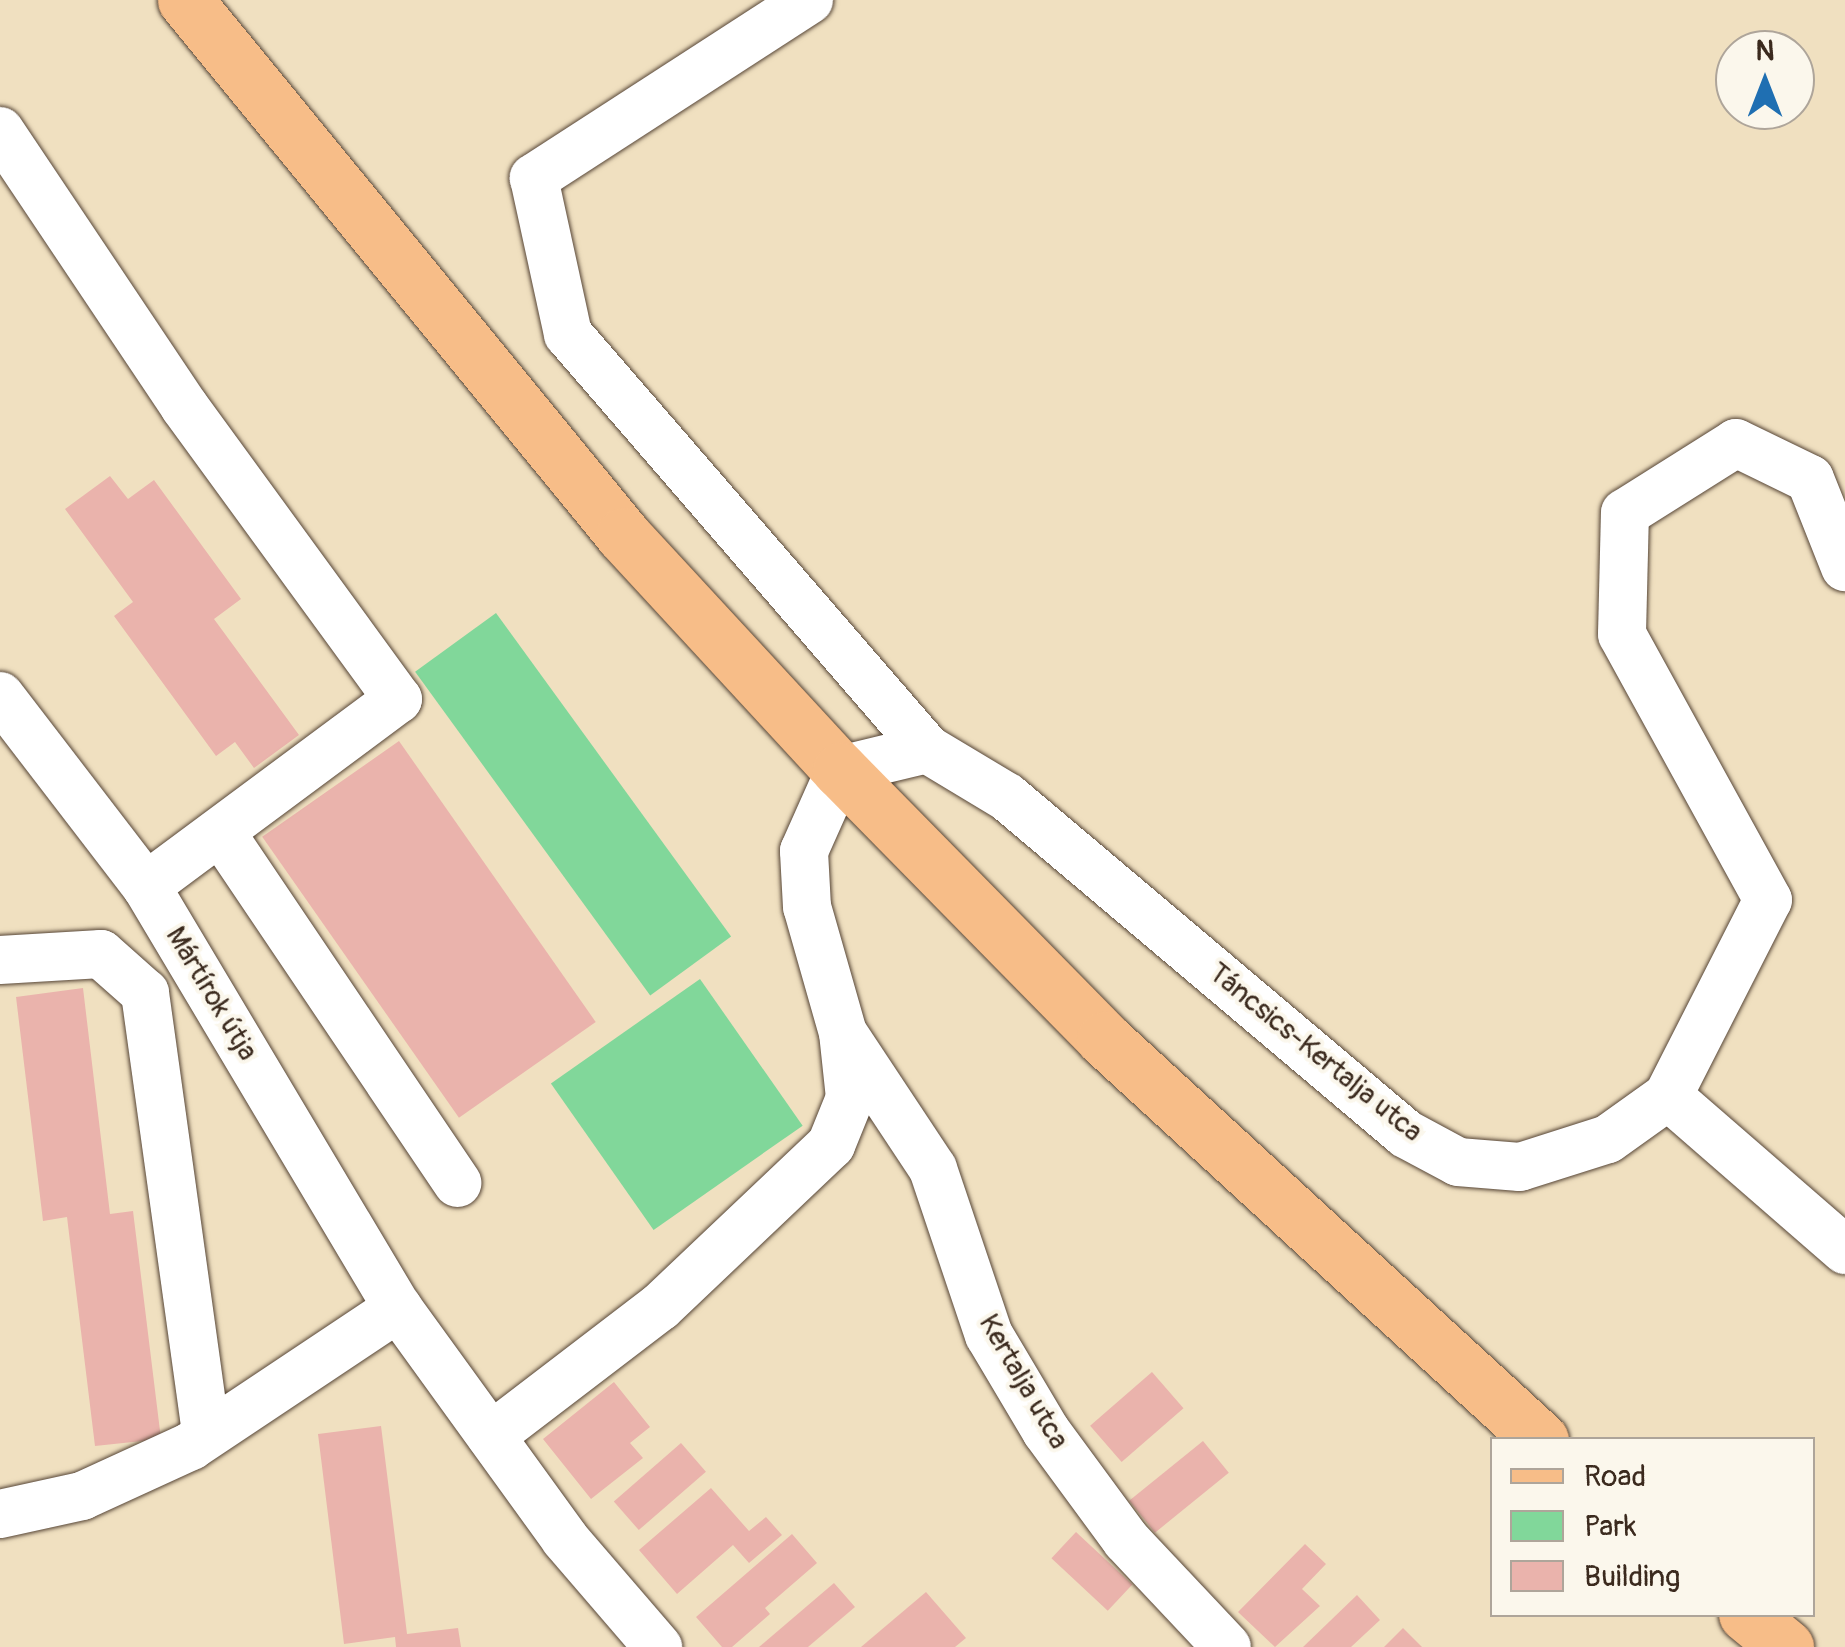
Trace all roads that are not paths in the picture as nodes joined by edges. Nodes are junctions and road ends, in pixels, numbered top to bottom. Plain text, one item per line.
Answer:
1 (185, 0) edge
2 (809, 0) edge
3 (0, 131) edge
4 (1845, 566) edge
5 (0, 696) edge
6 (927, 749) junction
7 (840, 770) junction
8 (222, 834) junction
9 (146, 886) junction
10 (0, 960) edge
11 (843, 1034) junction
12 (1668, 1096) junction
13 (457, 1183) dead end
14 (1845, 1250) edge
15 (398, 1308) junction
16 (206, 1434) junction
17 (491, 1436) junction
18 (1538, 1437) edge
19 (0, 1514) edge
20 (1750, 1617) edge
21 (658, 1647) edge
22 (1227, 1647) edge
23 (1786, 1647) edge

1 - 7 main road
2 - 6 street, Táncsics-Kertalja utca
3 - 8 street
4 - 12 street
5 - 9 street, Mártírok útja
6 - 7 street
6 - 12 street, Táncsics-Kertalja utca
7 - 11 street
7 - 18 main road
8 - 9 street
8 - 13 street
9 - 15 street, Mártírok útja
10 - 16 street, Mártírok útja
11 - 17 street
11 - 22 street, Kertalja utca
12 - 14 street
15 - 16 street
15 - 17 street, Mártírok útja
16 - 19 street
17 - 21 street, Mártírok útja
20 - 23 main road

